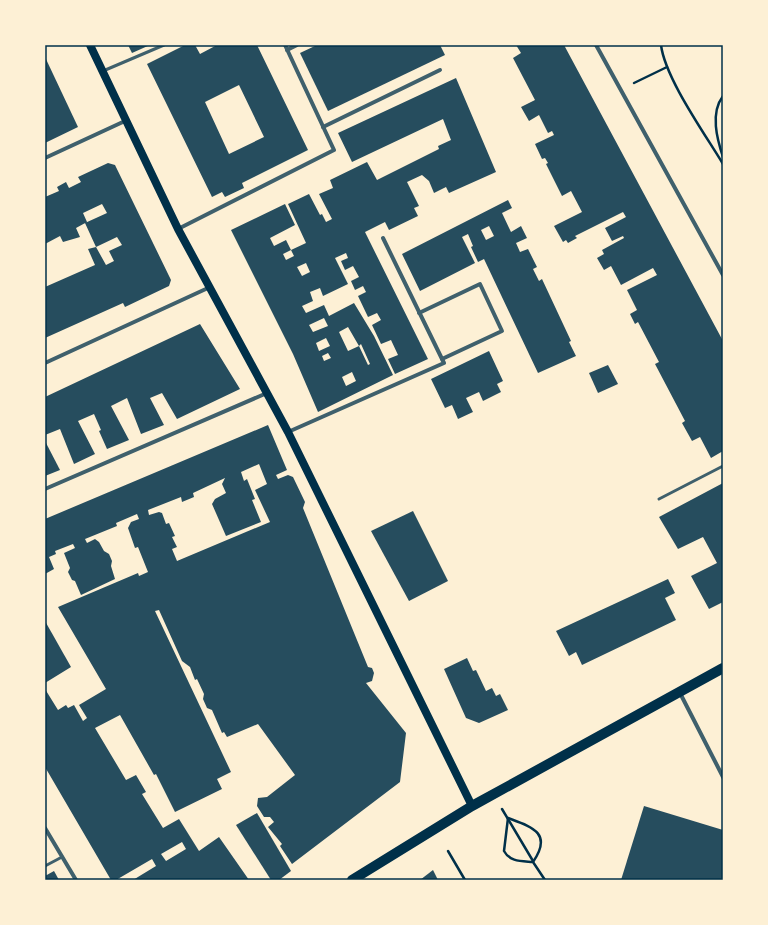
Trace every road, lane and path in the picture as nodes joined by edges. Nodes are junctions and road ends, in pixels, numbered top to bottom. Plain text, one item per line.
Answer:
1 (90, 45) edge
2 (164, 45) edge
3 (285, 45) edge
4 (297, 45) edge
5 (596, 45) edge
6 (661, 45) edge
7 (287, 50) junction
8 (667, 67) junction
9 (103, 70) junction
10 (440, 70) dead end
11 (621, 90) junction
12 (723, 96) edge
13 (125, 121) junction
14 (323, 127) junction
15 (723, 157) edge
16 (45, 158) edge
17 (723, 164) edge
18 (178, 229) junction
19 (383, 238) dead end
20 (723, 275) edge
21 (208, 288) junction
22 (419, 312) junction
23 (442, 359) junction
24 (45, 363) edge
25 (267, 393) junction
26 (288, 432) junction
27 (723, 466) edge
28 (45, 489) edge
29 (659, 499) dead end
30 (723, 668) edge
31 (680, 694) junction
32 (723, 777) edge
33 (494, 795) junction
34 (472, 806) junction
35 (508, 818) junction
36 (45, 828) edge
37 (448, 851) dead end
38 (62, 857) junction
39 (533, 862) junction
40 (45, 866) edge
41 (76, 880) edge
42 (352, 880) edge
43 (464, 880) edge
44 (544, 880) edge

1 - 9 main road
2 - 9 lane
3 - 7 street
4 - 7 street
5 - 11 street
6 - 8 path
7 - 14 street
8 - 11 path
8 - 17 path
9 - 13 main road
10 - 14 street
11 - 20 street
12 - 15 path
13 - 16 street
13 - 18 main road
14 - 18 street
18 - 21 main road
19 - 22 street
21 - 24 street
21 - 25 main road
22 - 23 street
22 - 23 street
23 - 26 street
25 - 26 main road
25 - 28 street
26 - 34 main road
27 - 29 lane
30 - 31 main road
31 - 32 street
31 - 33 main road
33 - 34 main road
33 - 35 path
34 - 42 main road
35 - 39 path
35 - 39 path
35 - 39 path
36 - 38 street
37 - 43 path
38 - 40 lane
38 - 41 street
39 - 44 path

